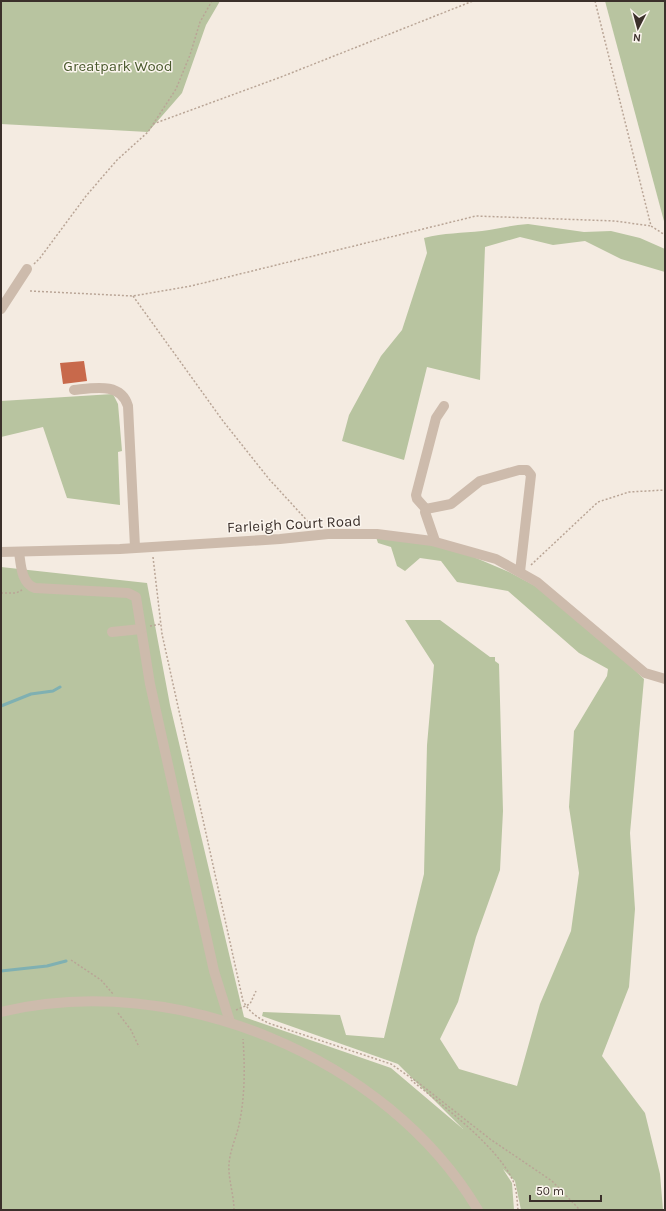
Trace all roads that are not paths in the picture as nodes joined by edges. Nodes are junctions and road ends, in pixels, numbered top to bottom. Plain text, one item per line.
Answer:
1 (27, 269) road end
2 (1, 309) edge
3 (74, 390) dead end
4 (444, 406) dead end
5 (426, 509) junction
6 (435, 542) junction
7 (135, 547) junction
8 (1, 552) edge
9 (20, 552) junction
10 (521, 573) junction
11 (141, 629) junction
12 (112, 632) dead end
13 (665, 679) edge
14 (1, 1012) edge
15 (230, 1022) junction
16 (478, 1210) edge

1 - 2 street
3 - 7 street
4 - 5 street
5 - 6 street
5 - 10 street
6 - 7 street, Farleigh Court Road
6 - 10 street, Farleigh Court Road
7 - 9 street, Farleigh Court Road
8 - 9 street, Farleigh Court Road
9 - 11 street
10 - 13 street, Farleigh Court Road
11 - 12 street
11 - 15 street
14 - 15 street
15 - 16 street

